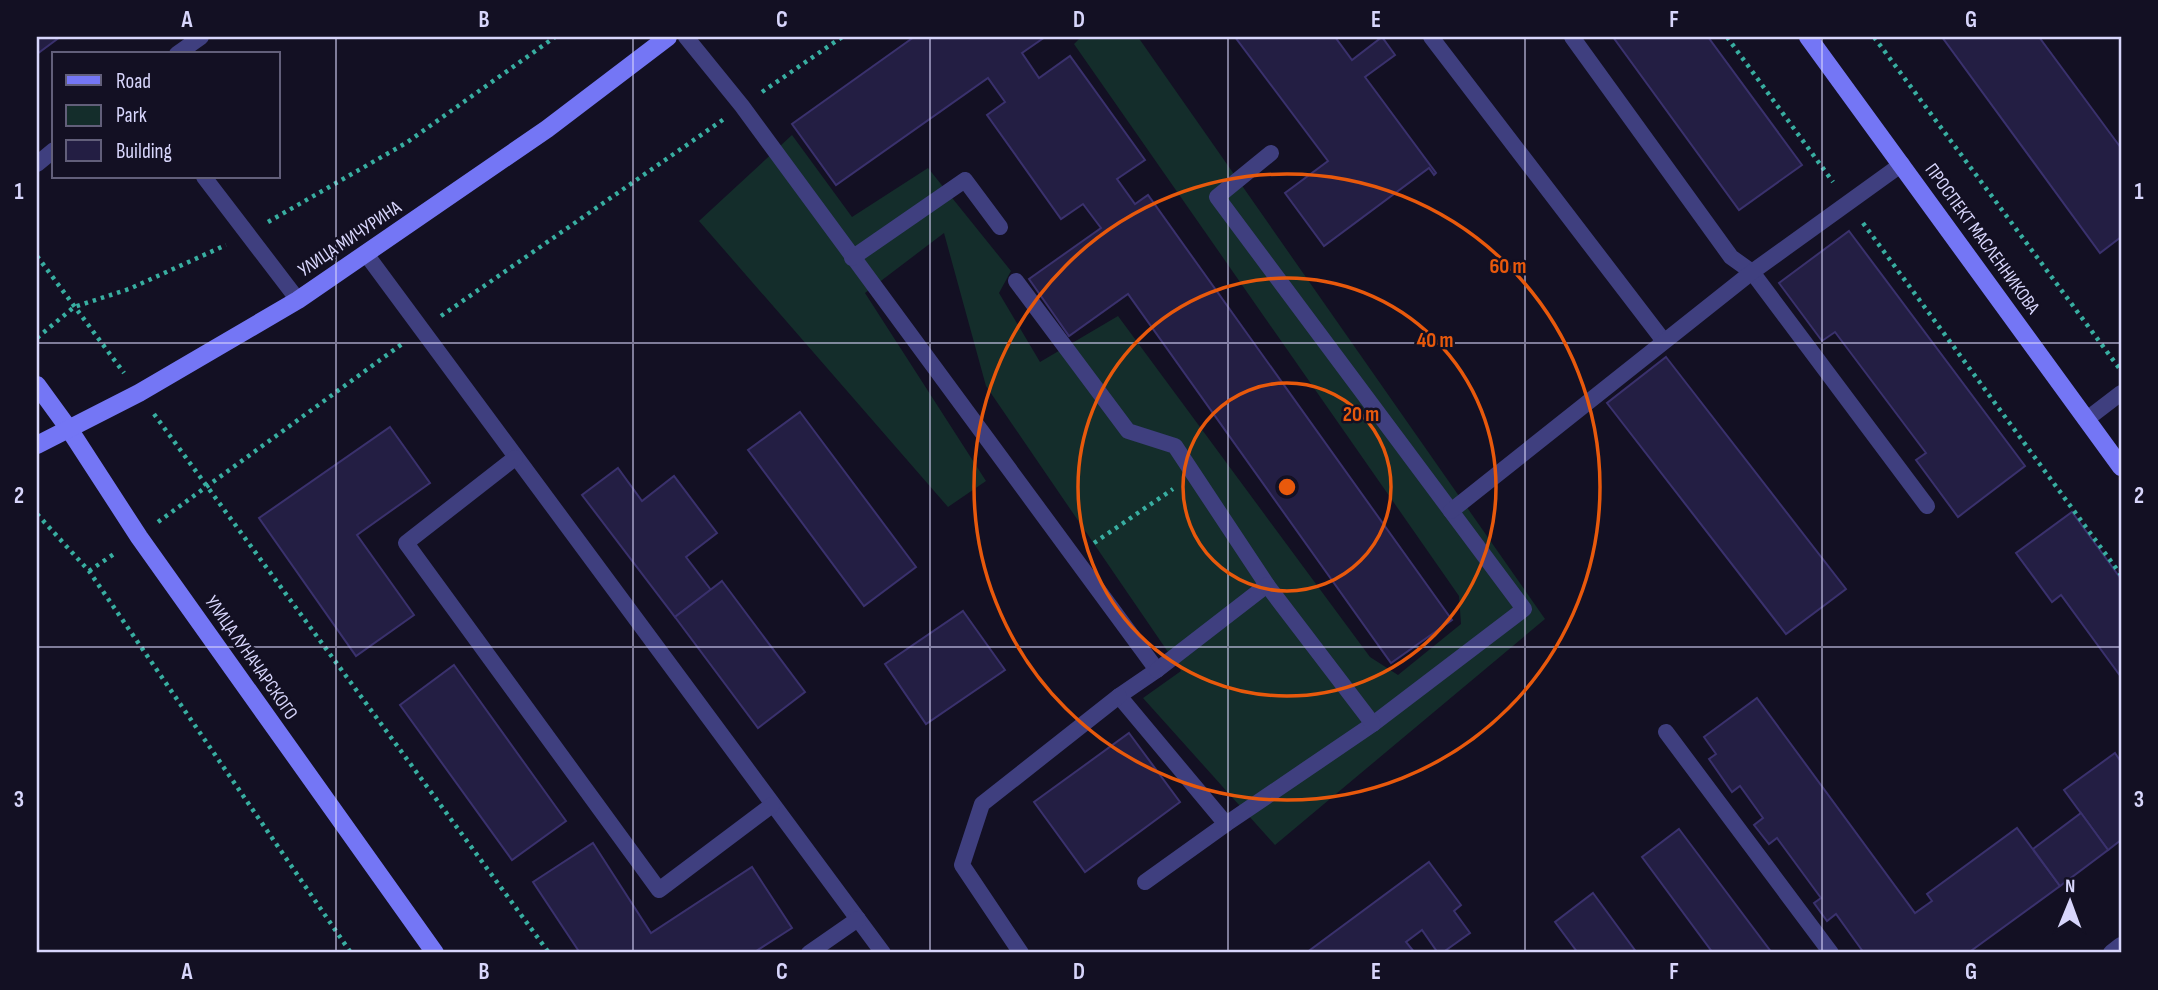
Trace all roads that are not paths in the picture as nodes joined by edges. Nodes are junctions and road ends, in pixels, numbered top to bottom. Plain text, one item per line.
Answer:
1 (201, 37) edge
2 (668, 37) edge
3 (686, 37) edge
4 (1431, 37) edge
5 (1572, 37) edge
6 (1808, 37) edge
7 (180, 52) edge
8 (52, 152) edge
9 (1271, 153) dead end
10 (37, 164) edge
11 (1902, 164) junction
12 (205, 178) edge
13 (1000, 227) dead end
14 (366, 254) junction
15 (852, 258) junction
16 (1752, 272) junction
17 (1016, 281) dead end
18 (298, 300) junction
19 (1663, 340) junction
20 (37, 385) edge
21 (2121, 393) edge
22 (2087, 419) junction
23 (69, 429) junction
24 (37, 445) edge
25 (515, 458) junction
26 (2121, 467) edge
27 (1927, 506) dead end
28 (1451, 511) junction
29 (1267, 586) junction
30 (1157, 670) junction
31 (1119, 696) junction
32 (1373, 724) junction
33 (1666, 732) dead end
34 (772, 804) junction
35 (1226, 824) junction
36 (1145, 883) dead end
37 (858, 919) junction
38 (2121, 946) edge
39 (435, 953) edge
40 (810, 953) edge
41 (883, 953) edge
42 (1021, 953) edge
43 (1831, 953) edge
44 (2112, 953) edge

1 - 7 lane
2 - 14 main road, УЛИЦА МИЧУРИНА
3 - 15 lane
4 - 19 lane
5 - 16 lane
6 - 11 main road, ПРОСПЕКТ МАСЛЕННИКОВА
8 - 10 lane
9 - 28 lane
11 - 16 lane
11 - 22 main road, ПРОСПЕКТ МАСЛЕННИКОВА
12 - 18 lane
13 - 15 lane
14 - 18 main road, УЛИЦА МИЧУРИНА
14 - 25 lane
15 - 30 lane
16 - 19 lane
16 - 27 lane
17 - 29 lane
18 - 23 main road, УЛИЦА МИЧУРИНА
19 - 28 lane
20 - 23 main road, УЛИЦА ЛУНАЧАРСКОГО
21 - 22 lane
22 - 26 main road, ПРОСПЕКТ МАСЛЕННИКОВА
23 - 24 main road, УЛИЦА МИЧУРИНА
23 - 39 main road, УЛИЦА ЛУНАЧАРСКОГО
25 - 34 lane
25 - 34 lane
28 - 32 lane
29 - 30 lane
29 - 32 lane
30 - 31 lane
31 - 35 lane
31 - 42 lane
32 - 35 lane
33 - 43 lane
34 - 37 lane
35 - 36 lane
37 - 40 lane
37 - 41 lane
38 - 44 street

